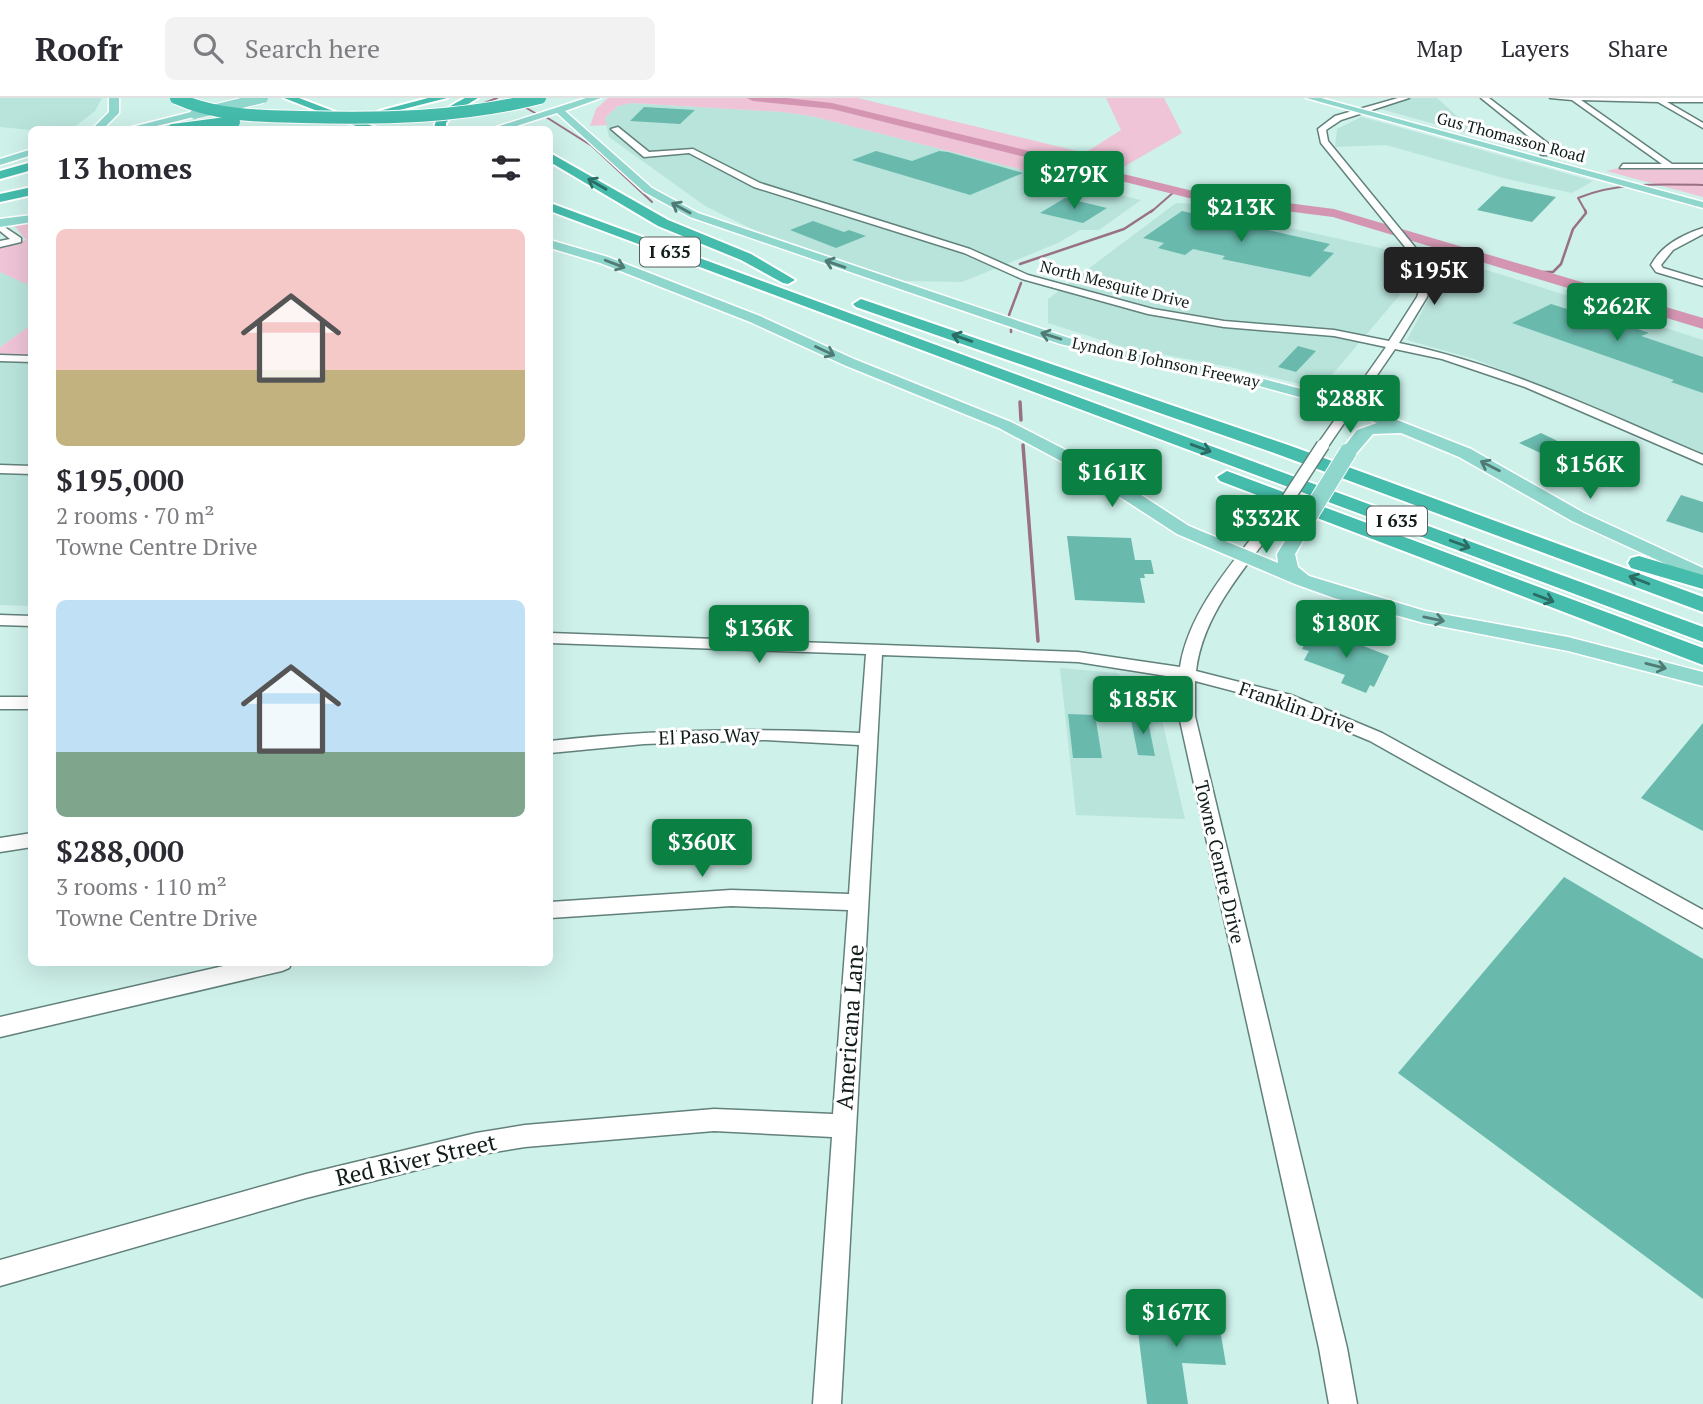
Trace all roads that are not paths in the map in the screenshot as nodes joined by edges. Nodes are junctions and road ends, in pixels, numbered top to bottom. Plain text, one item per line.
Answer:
1 (114, 98) edge
2 (176, 98) edge
3 (222, 98) edge
4 (257, 98) edge
5 (263, 98) edge
6 (289, 98) edge
7 (416, 98) edge
8 (442, 98) edge
9 (473, 98) edge
10 (540, 98) edge
11 (1311, 98) edge
12 (1405, 98) edge
13 (1485, 98) edge
14 (1554, 98) edge
15 (1573, 99) edge
16 (1658, 99) edge
17 (593, 100) edge
18 (1324, 100) edge
19 (1703, 100) edge
20 (358, 102) dead end
21 (344, 107) dead end
22 (379, 109) junction
23 (1362, 110) junction
24 (559, 111) junction
25 (195, 114) joint
26 (1338, 118) junction
27 (100, 126) edge
28 (142, 126) edge
29 (201, 126) edge
30 (210, 126) edge
31 (298, 126) edge
32 (320, 126) edge
33 (325, 126) edge
34 (331, 126) edge
35 (334, 126) edge
36 (367, 126) edge
37 (405, 126) edge
38 (443, 126) edge
39 (506, 126) edge
40 (1703, 126) edge
41 (615, 129) dead end
42 (1486, 144) junction
43 (28, 153) edge
44 (1544, 153) dead end
45 (553, 159) edge
46 (0, 162) edge
47 (1669, 165) junction
48 (1623, 166) dead end
49 (1703, 166) edge
50 (28, 167) edge
51 (0, 175) edge
52 (28, 184) edge
53 (0, 190) edge
54 (28, 194) edge
55 (553, 194) edge
56 (0, 199) edge
57 (1703, 203) edge
58 (28, 207) edge
59 (553, 209) edge
60 (0, 211) edge
61 (566, 213) joint
62 (28, 219) edge
63 (0, 225) edge
64 (565, 229) dead end
65 (1703, 231) edge
66 (0, 244) edge
67 (553, 245) edge
68 (729, 274) junction
69 (788, 280) junction
70 (1703, 283) edge
71 (1393, 344) junction
72 (0, 358) edge
73 (28, 359) edge
74 (1119, 391) junction
75 (1349, 406) junction
76 (1091, 408) junction
77 (1424, 435) junction
78 (1703, 460) edge
79 (0, 469) edge
80 (28, 470) edge
81 (1245, 558) junction
82 (1703, 575) edge
83 (1301, 580) junction
84 (1703, 582) edge
85 (1703, 605) edge
86 (0, 620) edge
87 (28, 621) edge
88 (1703, 635) edge
89 (553, 638) edge
90 (874, 651) junction
91 (1703, 657) edge
92 (1188, 674) junction
93 (1703, 679) edge
94 (0, 703) edge
95 (28, 704) edge
96 (868, 739) junction
97 (553, 747) edge
98 (28, 841) edge
99 (0, 845) edge
100 (858, 902) junction
101 (553, 910) edge
102 (1703, 920) edge
103 (265, 966) edge
104 (0, 1027) edge
105 (844, 1126) junction
106 (0, 1273) edge
107 (827, 1404) edge
108 (1343, 1404) edge

1 - 27 main road
2 - 10 highway, bridge
3 - 30 highway
4 - 34 highway
5 - 25 main road, bridge
6 - 36 highway
7 - 22 highway
8 - 22 highway
9 - 38 highway
11 - 18 main road, Gus Thomasson Road
12 - 23 street
13 - 44 street
14 - 15 street
15 - 16 street
15 - 47 street
16 - 19 street
16 - 40 street
17 - 24 main road
18 - 23 main road, Gus Thomasson Road
18 - 26 main road
20 - 35 highway
21 - 33 highway
22 - 31 highway, bridge
22 - 32 highway, bridge
23 - 26 street
23 - 42 main road, Gus Thomasson Road
24 - 39 main road
75 -> 24 main road, Lyndon B Johnson Freeway
25 - 28 main road
26 - 71 street, Towne Centre Drive
29 - 37 highway, bridge
41 - 71 street, North Mesquite Drive
42 - 57 main road, Gus Thomasson Road
42 - 57 main road, Gus Thomasson Road
43 - 46 main road
69 -> 45 highway
47 - 48 street
47 - 49 street
50 - 51 highway
52 - 53 highway
54 - 56 highway
55 - 69 highway, Lyndon B Johnson Freeway / I 635
58 - 60 highway
59 - 61 highway
61 - 68 highway, I 635
62 - 63 main road
63 - 66 street
64 - 68 highway
65 - 70 street
67 -> 81 main road
68 - 76 highway, I 635
74 -> 69 highway, Lyndon B Johnson Freeway / I 635
71 - 75 street, Towne Centre Drive
71 - 78 street, North Mesquite Drive
72 - 73 street
74 - 84 highway
85 -> 74 highway, Lyndon B Johnson Freeway / I 635
75 - 77 main road, Lyndon B Johnson Freeway
75 - 81 street, Towne Centre Drive, bridge
76 -> 88 highway, I 635
76 -> 91 highway
82 -> 77 main road, Lyndon B Johnson Freeway
77 - 83 main road, bridge
79 - 80 street
81 - 83 main road
81 - 92 street, Towne Centre Drive
83 -> 93 main road
86 - 87 street
89 - 90 street, Franklin Drive
90 - 92 street, Franklin Drive
90 - 96 street, Americana Lane
92 - 102 street, Franklin Drive
92 - 108 street, Towne Centre Drive
94 - 95 street
96 - 97 street, El Paso Way
96 - 100 street, Americana Lane
98 - 99 street
100 - 101 street
100 - 105 street, Americana Lane
103 - 104 street
105 - 106 street, Red River Street
105 - 107 street, Americana Lane

